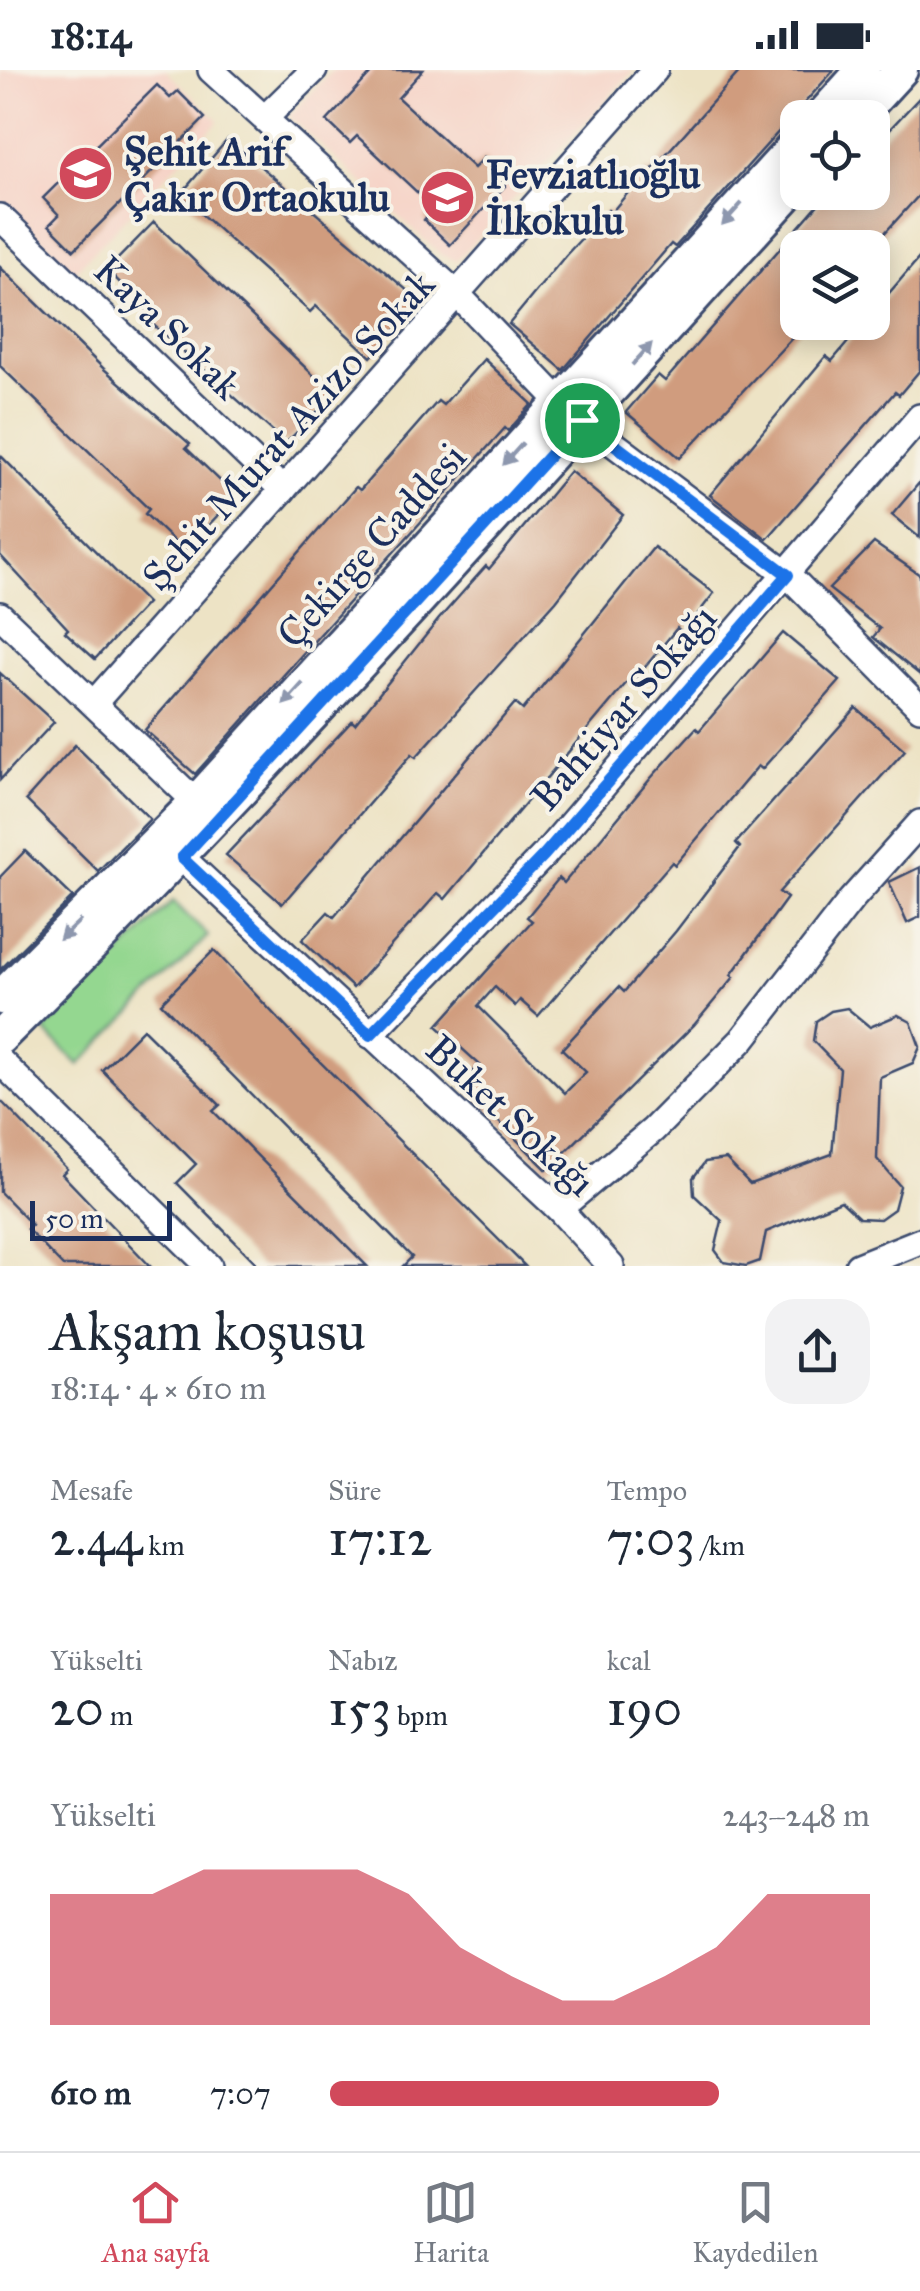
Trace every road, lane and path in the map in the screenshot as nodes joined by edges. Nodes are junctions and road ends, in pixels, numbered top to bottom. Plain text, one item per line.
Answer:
1 (211, 70) edge
2 (314, 70) edge
3 (654, 70) edge
4 (863, 70) edge
5 (901, 70) edge
6 (836, 100) edge
7 (874, 100) edge
8 (265, 118) junction
9 (780, 163) edge
10 (780, 201) edge
11 (0, 217) edge
12 (459, 296) junction
13 (571, 411) junction
14 (920, 417) edge
15 (284, 490) junction
16 (788, 575) junction
17 (0, 615) edge
18 (94, 703) junction
19 (920, 708) edge
20 (196, 802) junction
21 (920, 823) edge
22 (182, 858) junction
23 (0, 998) edge
24 (370, 1035) junction
25 (0, 1038) edge
26 (0, 1061) edge
27 (559, 1209) junction
28 (920, 1242) edge
29 (209, 1266) edge
30 (610, 1266) edge
31 (858, 1266) edge

1 - 8 street
2 - 8 street
3 - 12 street, Şehit Murat Azizo Sokak
4 - 6 main road
5 - 7 main road
8 - 12 street
9 -> 13 main road, Çekirge Caddesi
13 -> 10 main road, Çekirge Caddesi
11 - 15 street, Kaya Sokak
12 - 13 street
12 - 15 street, Şehit Murat Azizo Sokak
13 - 16 street
13 -> 20 main road, Çekirge Caddesi
13 - 22 main road, Çekirge Caddesi
14 - 16 street, Bahtiyar Sokağı
15 - 18 street, Şehit Murat Azizo Sokak
16 - 19 street
16 - 24 street, Bahtiyar Sokağı
17 - 18 street
18 - 20 street
20 -> 23 main road, Çekirge Caddesi
21 - 27 street
22 - 24 street, Buket Sokağı
22 - 25 main road, Çekirge Caddesi
24 - 27 street, Buket Sokağı
26 - 29 street
27 - 30 street, Buket Sokağı
28 - 31 street

